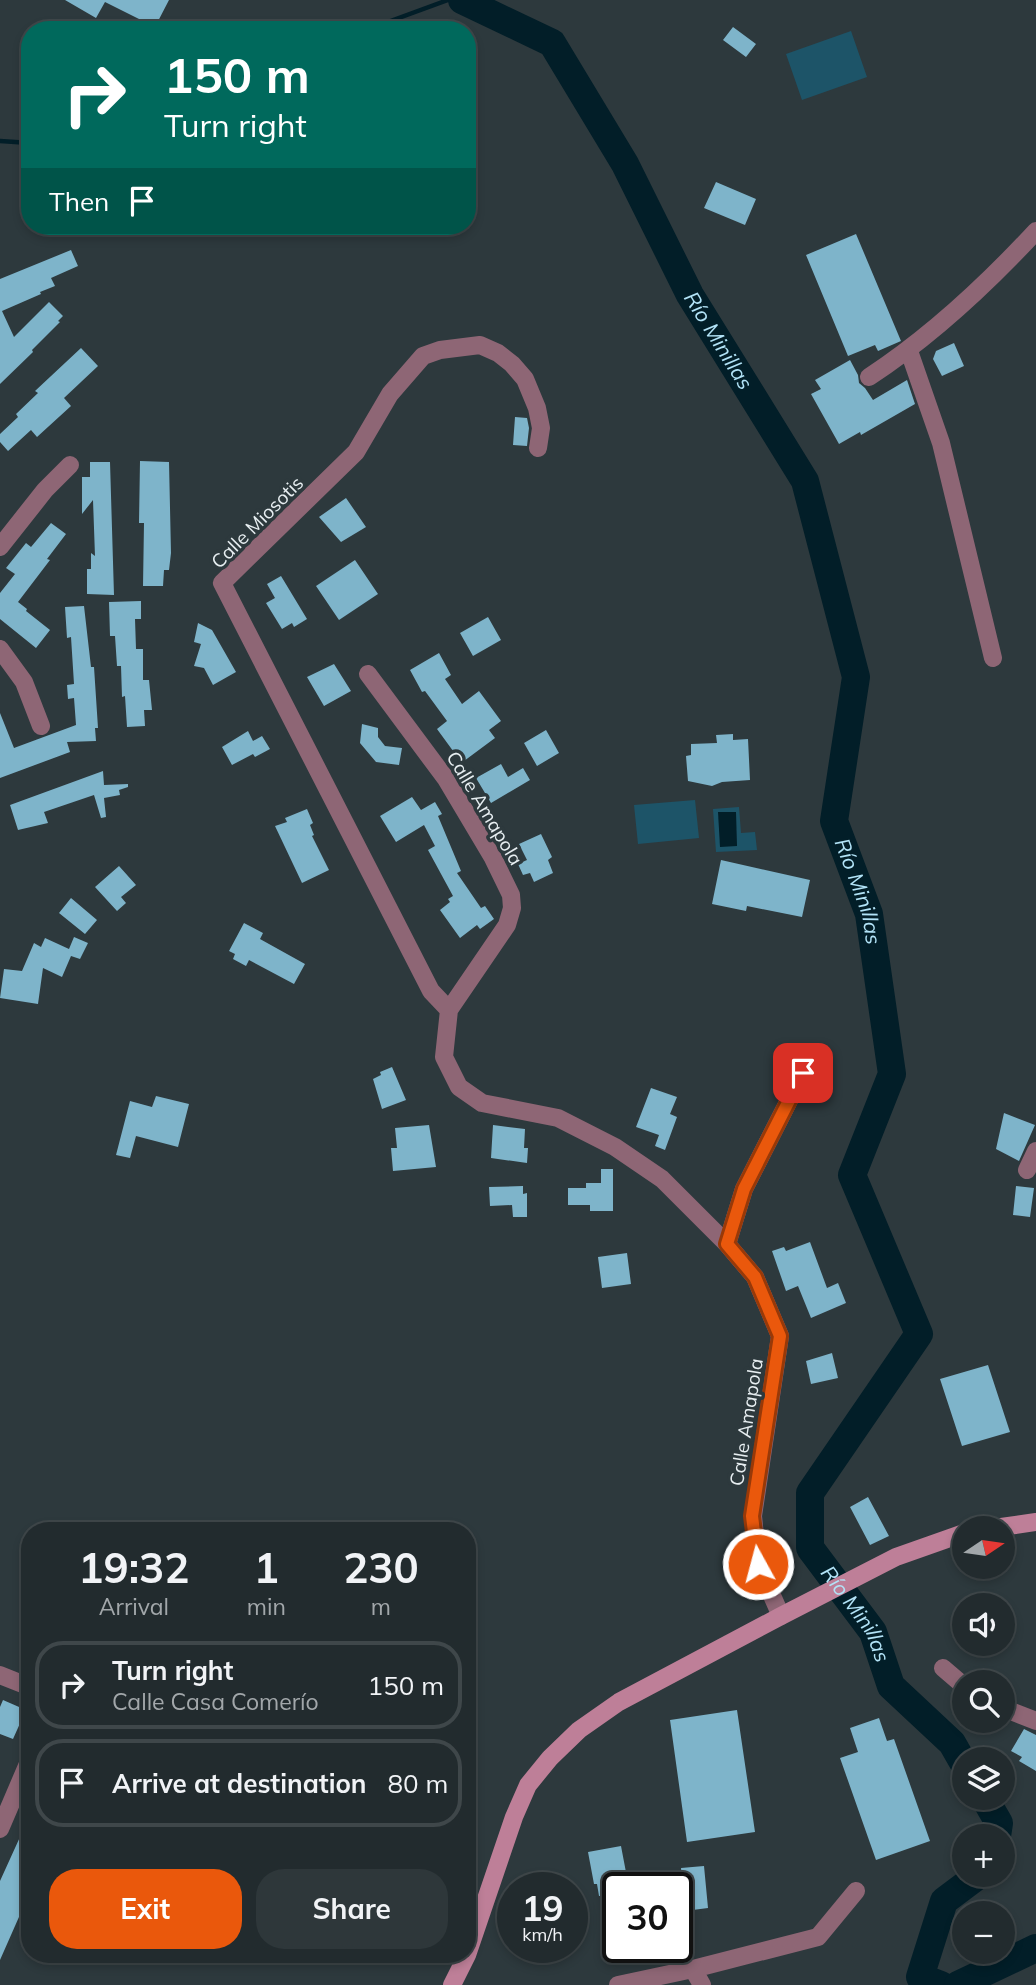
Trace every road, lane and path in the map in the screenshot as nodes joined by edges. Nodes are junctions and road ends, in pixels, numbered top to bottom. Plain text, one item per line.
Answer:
1 (1036, 231) edge
2 (909, 351) junction
3 (869, 377) dead end
4 (538, 448) dead end
5 (70, 465) dead end
6 (0, 547) edge
7 (0, 649) edge
8 (993, 658) dead end
9 (368, 674) dead end
10 (41, 726) dead end
11 (449, 1010) junction
12 (812, 1055) dead end
13 (1036, 1151) edge
14 (1027, 1170) dead end
15 (727, 1244) junction
16 (1036, 1522) edge
17 (1015, 1525) edge
18 (952, 1537) edge
19 (780, 1616) junction
20 (943, 1668) dead end
21 (0, 1675) edge
22 (952, 1676) edge
23 (21, 1684) edge
24 (1015, 1713) edge
25 (1036, 1721) edge
26 (21, 1779) edge
27 (1, 1824) edge
28 (856, 1891) dead end
29 (476, 1929) edge
30 (463, 1963) edge
31 (693, 1969) junction
32 (452, 1985) edge
33 (618, 1985) edge
34 (702, 1985) edge

1 - 2 street
2 - 3 street
2 - 8 street
4 - 11 street, Calle Miosotis
5 - 6 street
7 - 10 street
9 - 11 street, Calle Amapola
11 - 15 street, Calle Amapola
12 - 15 street
13 - 14 street
15 - 19 street, Calle Amapola
16 - 17 street
18 - 19 street
19 - 29 street
20 - 22 street
21 - 23 street
24 - 25 street
26 - 27 street
28 - 31 street
30 - 32 street
31 - 33 street
31 - 34 street

